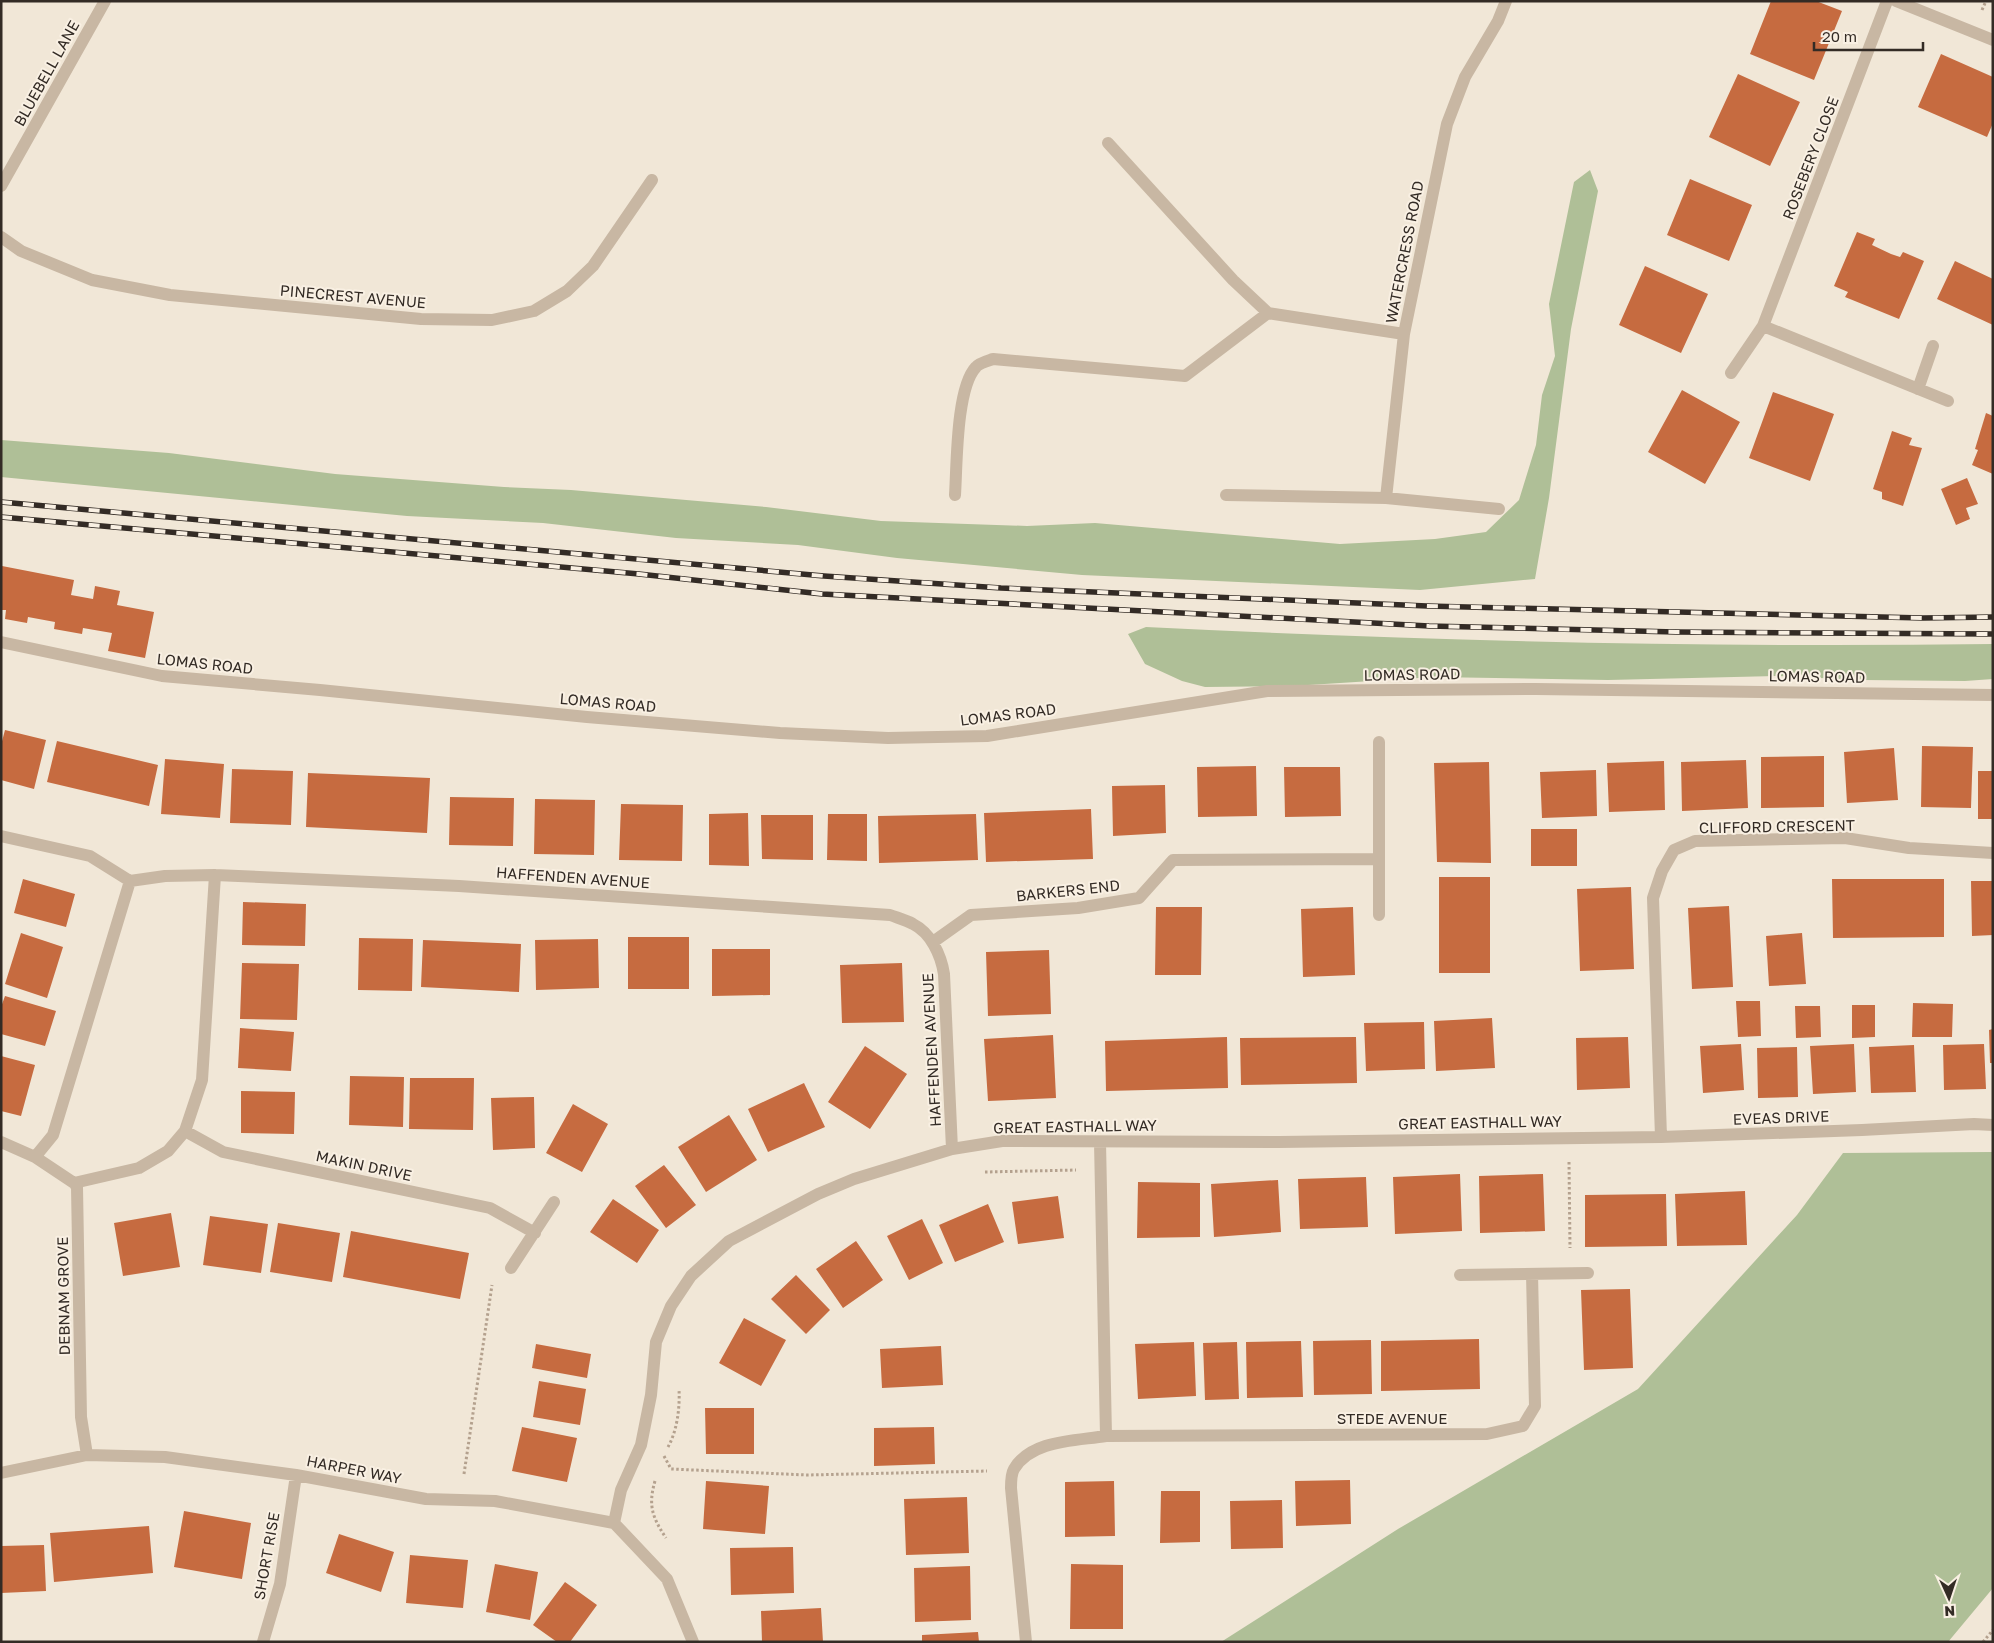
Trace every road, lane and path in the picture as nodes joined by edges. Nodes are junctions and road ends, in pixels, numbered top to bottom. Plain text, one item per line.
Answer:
1 (105, 1) edge
2 (1506, 1) edge
3 (1886, 1) edge
4 (1896, 1) edge
5 (1993, 40) edge
6 (1108, 143) dead end
7 (652, 180) dead end
8 (1, 186) edge
9 (1, 237) edge
10 (1268, 313) junction
11 (1763, 326) junction
12 (1404, 334) junction
13 (1933, 346) dead end
14 (1731, 372) dead end
15 (1918, 389) junction
16 (1948, 401) dead end
17 (955, 495) dead end
18 (1226, 495) dead end
19 (1386, 498) junction
20 (1499, 509) dead end
21 (1, 642) edge
22 (1993, 695) edge
23 (1378, 742) dead end
24 (1, 836) edge
25 (1993, 853) edge
26 (1379, 859) junction
27 (215, 875) junction
28 (130, 881) junction
29 (1379, 915) dead end
30 (932, 942) junction
31 (1993, 1125) edge
32 (185, 1131) junction
33 (1570, 1137) junction
34 (1661, 1137) junction
35 (1, 1142) edge
36 (1100, 1142) junction
37 (952, 1149) junction
38 (35, 1157) junction
39 (1579, 1161) dead end
40 (1559, 1162) dead end
41 (1569, 1162) junction
42 (1099, 1170) junction
43 (982, 1172) dead end
44 (74, 1183) junction
45 (554, 1202) dead end
46 (535, 1233) junction
47 (511, 1268) joint
48 (1532, 1274) junction
49 (1571, 1274) junction
50 (1588, 1274) dead end
51 (1460, 1275) dead end
52 (679, 1383) dead end
53 (1106, 1436) junction
54 (641, 1445) junction
55 (664, 1454) junction
56 (87, 1455) junction
57 (661, 1463) dead end
58 (1012, 1471) junction
59 (1, 1473) edge
60 (296, 1475) junction
61 (656, 1479) dead end
62 (460, 1500) junction
63 (614, 1522) junction
64 (670, 1543) dead end
65 (1993, 1630) edge
66 (263, 1642) edge
67 (693, 1642) edge
68 (1026, 1642) edge
69 (1983, 1642) edge

1 - 8 street, BLUEBELL LANE
2 - 12 street, WATERCRESS ROAD
3 - 11 street, ROSEBERY CLOSE
4 - 5 street
6 - 10 street
7 - 9 street, PINECREST AVENUE
10 - 12 street, WATERCRESS ROAD
10 - 17 street
11 - 14 street, ROSEBERY CLOSE
11 - 15 street
12 - 19 street
13 - 15 street
15 - 16 street
18 - 19 street
19 - 20 street
21 - 22 street, LOMAS ROAD
23 - 26 street
24 - 28 street
25 - 34 street, CLIFFORD CRESCENT
26 - 29 street
26 - 30 street, BARKERS END
27 - 28 street, HAFFENDEN AVENUE
27 - 30 street, HAFFENDEN AVENUE
27 - 32 street
28 - 38 street
30 - 37 street, HAFFENDEN AVENUE
31 - 34 street, EVEAS DRIVE
32 - 44 street
32 - 46 street, MAKIN DRIVE
33 - 34 street, EVEAS DRIVE
33 - 36 street, GREAT EASTHALL WAY
33 - 41 path
35 - 38 street
36 - 37 street, GREAT EASTHALL WAY
36 - 42 street
37 - 54 street, GREAT EASTHALL WAY
38 - 44 street
39 - 41 path
40 - 41 path
41 - 49 path
42 - 43 path
42 - 53 street
44 - 56 street, DEBNAM GROVE
45 - 46 street
46 - 47 street
47 - 62 path
48 - 49 street
48 - 51 street
48 - 53 street, STEDE AVENUE
49 - 50 street
52 - 55 path
53 - 58 street, STEDE AVENUE
54 - 55 path
54 - 63 street, GREAT EASTHALL WAY
55 - 57 path
55 - 58 path
56 - 59 street, HARPER WAY
56 - 60 street, HARPER WAY
58 - 68 street
60 - 62 street, HARPER WAY
60 - 66 street, SHORT RISE
61 - 64 path
62 - 63 street, HARPER WAY
63 - 67 street
65 - 69 path

